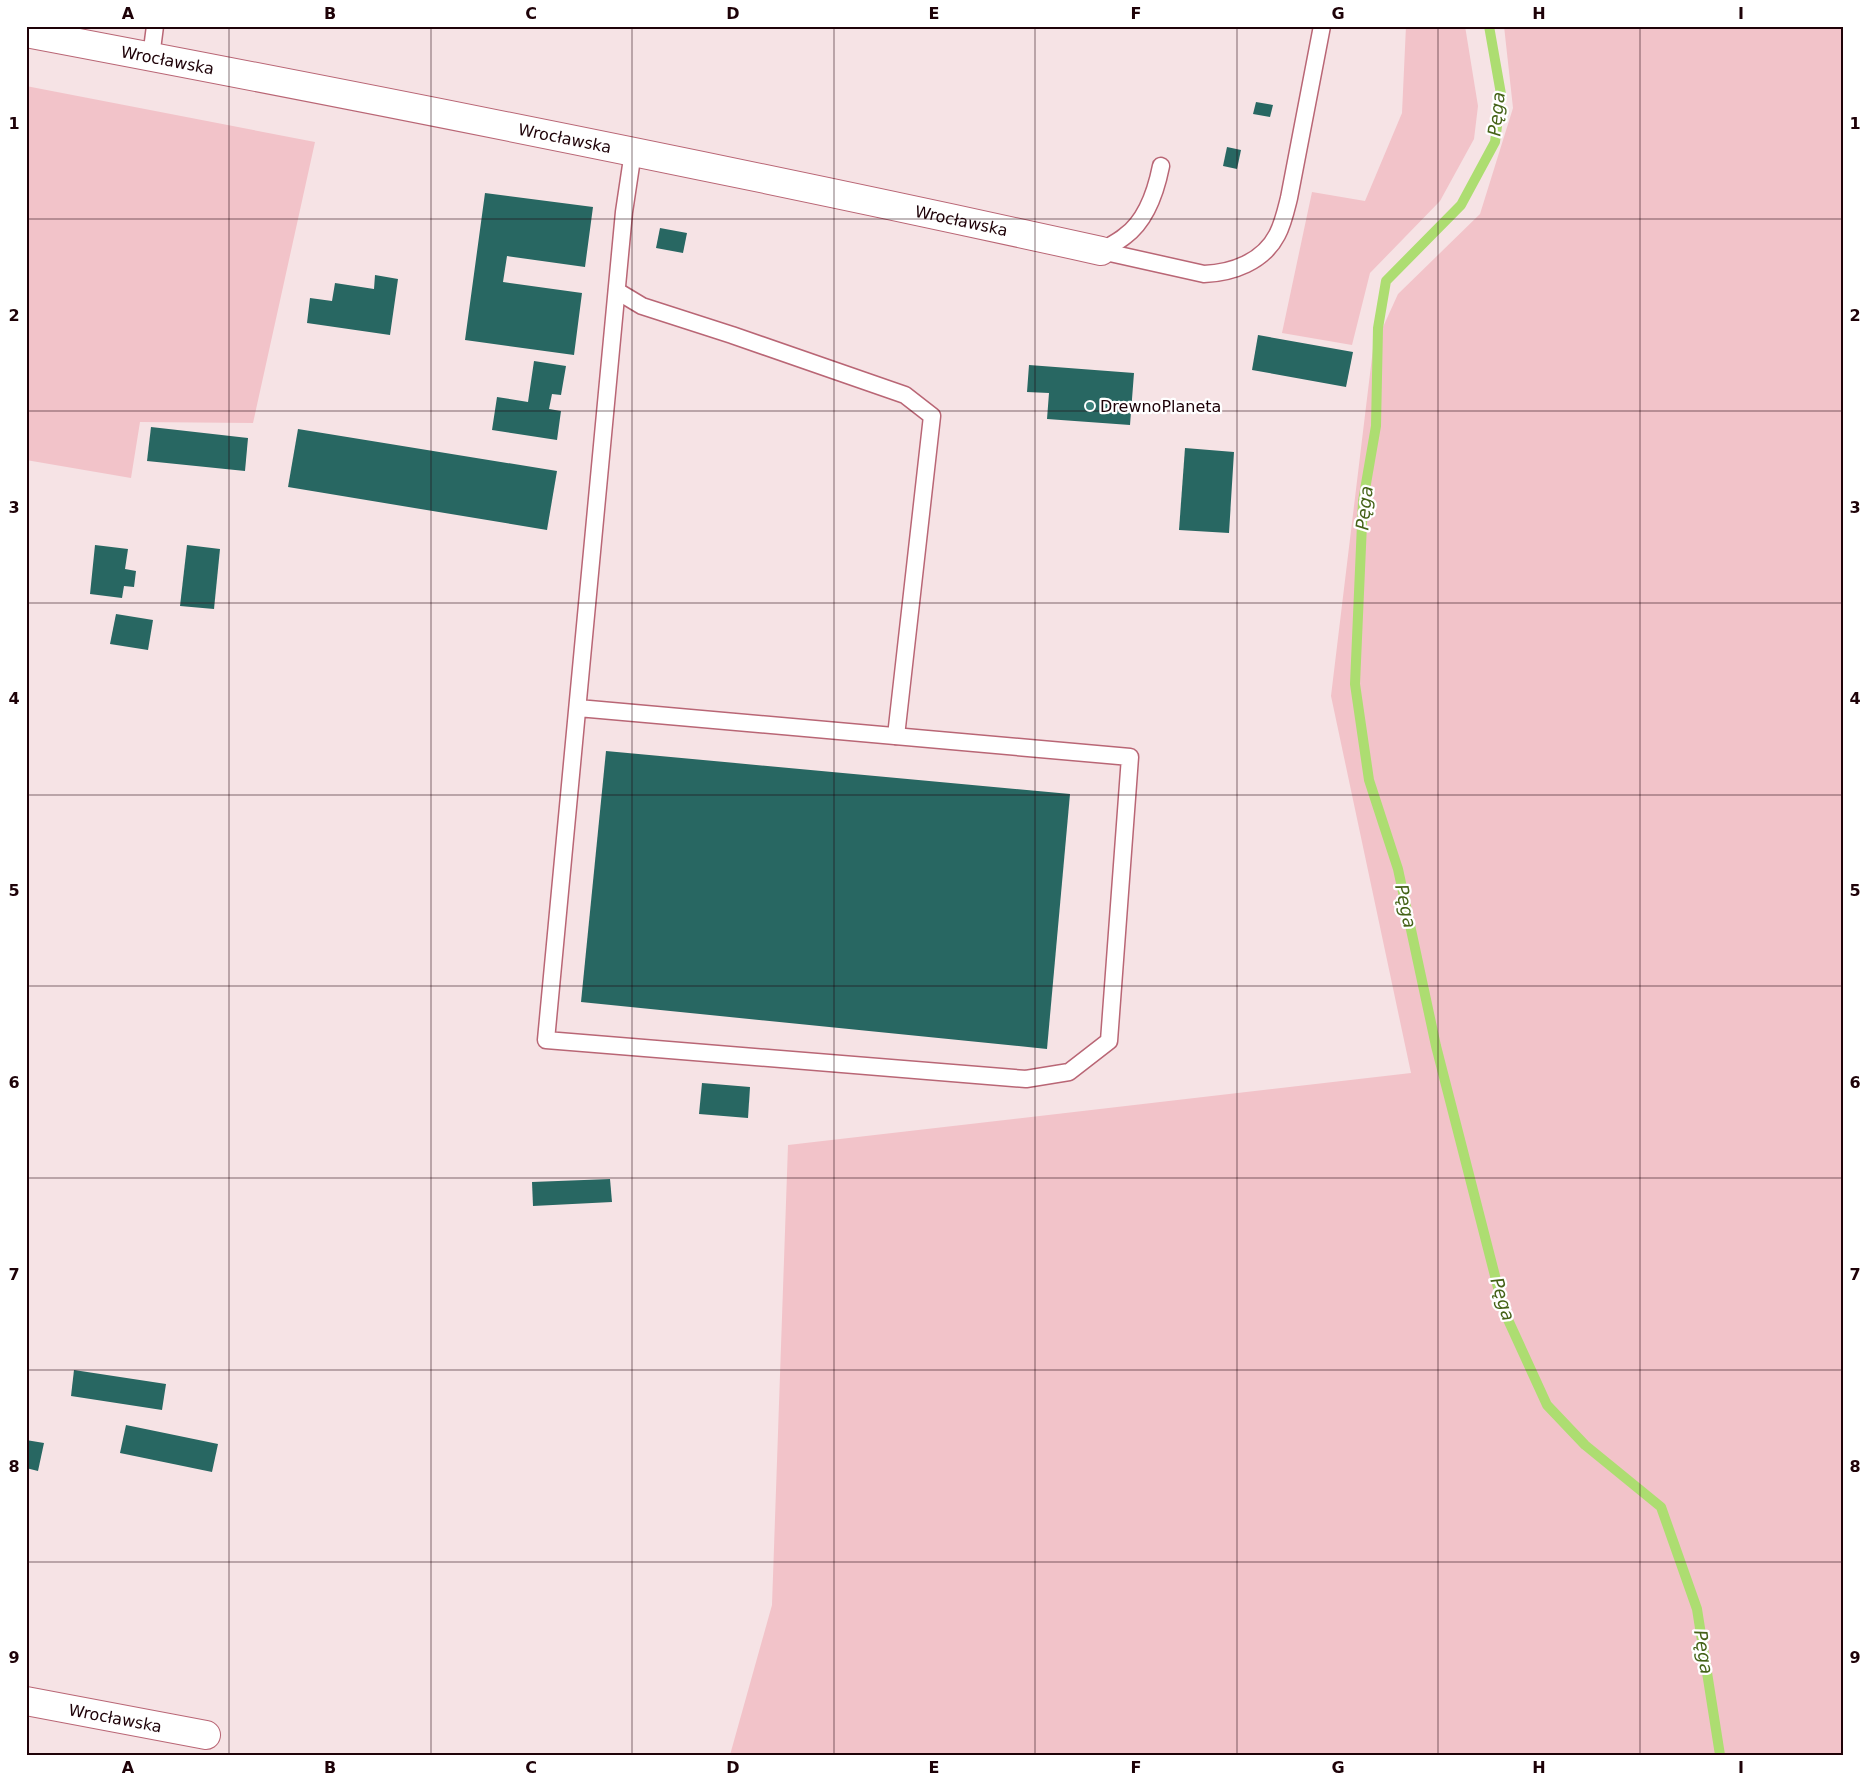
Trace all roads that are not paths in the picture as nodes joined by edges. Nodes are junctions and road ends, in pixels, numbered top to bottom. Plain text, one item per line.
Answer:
1 (155, 26) edge
2 (1322, 26) edge
3 (26, 33) edge
4 (150, 57) junction
5 (633, 152) junction
6 (1161, 166) dead end
7 (1101, 251) junction
8 (617, 291) junction
9 (578, 708) junction
10 (896, 736) junction
11 (26, 1701) edge
12 (206, 1736) dead end

1 - 4 lane
2 - 7 lane
3 - 4 street, Wrocławska
4 - 5 street, Wrocławska
5 - 7 street, Wrocławska
5 - 8 lane
6 - 7 lane
8 - 9 lane
8 - 10 lane
9 - 10 lane
9 - 10 lane
11 - 12 street, Wrocławska

